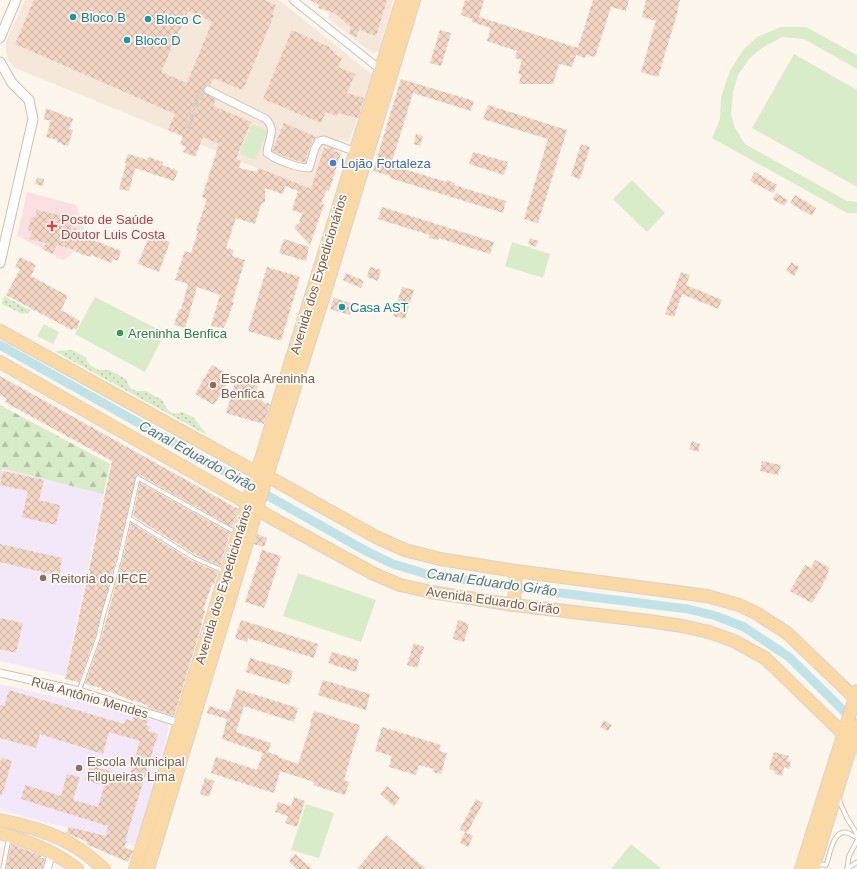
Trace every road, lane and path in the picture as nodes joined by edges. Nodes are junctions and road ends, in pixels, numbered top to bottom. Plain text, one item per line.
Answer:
1 (16, 0) edge
2 (293, 0) edge
3 (402, 0) edge
4 (414, 0) edge
5 (0, 38) edge
6 (0, 62) edge
7 (381, 70) junction
8 (0, 77) edge
9 (12, 83) junction
10 (208, 90) dead end
11 (356, 152) junction
12 (0, 262) edge
13 (325, 274) junction
14 (0, 331) edge
15 (0, 362) edge
16 (261, 479) junction
17 (254, 501) junction
18 (129, 518) junction
19 (238, 534) junction
20 (227, 572) junction
21 (516, 574) junction
22 (514, 602) junction
23 (0, 673) edge
24 (79, 691) junction
25 (855, 698) edge
26 (180, 723) junction
27 (851, 735) edge
28 (836, 794) junction
29 (0, 820) edge
30 (5, 834) edge
31 (857, 834) edge
32 (857, 839) edge
33 (52, 852) junction
34 (857, 862) edge
35 (813, 866) edge
36 (3, 869) edge
37 (47, 869) edge
38 (77, 869) edge
39 (104, 869) edge
40 (135, 869) edge
41 (148, 869) edge
42 (801, 869) edge
43 (847, 869) edge

1 - 5 street
2 - 7 street
3 - 7 main road, Avenida dos Expedicionários
4 - 13 main road, Avenida dos Expedicionários
6 - 9 street
7 - 11 main road, Avenida dos Expedicionários
8 - 9 street
9 - 12 street
10 - 11 street
11 - 13 main road, Avenida dos Expedicionários
13 - 16 main road, Avenida dos Expedicionários
14 - 16 main road
15 - 17 main road, Avenida Eduardo Girão
16 - 17 main road, Avenida dos Expedicionários
16 - 21 main road
17 - 19 main road, Avenida dos Expedicionários
17 - 22 main road, Avenida Eduardo Girão
17 - 41 main road, Avenida dos Expedicionários
18 - 19 lane
18 - 20 lane
18 - 24 lane
19 - 20 main road, Avenida dos Expedicionários
20 - 26 main road, Avenida dos Expedicionários
21 - 22 main road
21 - 25 main road
22 - 27 main road, Avenida Eduardo Girão
23 - 24 street, Rua Antônio Mendes
24 - 26 street, Rua Antônio Mendes
25 - 27 main road
26 - 40 main road, Avenida dos Expedicionários
27 - 28 main road
27 - 42 main road
28 - 31 lane
28 - 35 main road
29 - 39 main road
30 - 33 main road
30 - 36 lane
32 - 35 lane
32 - 43 lane
33 - 37 street
33 - 38 main road
34 - 43 lane

